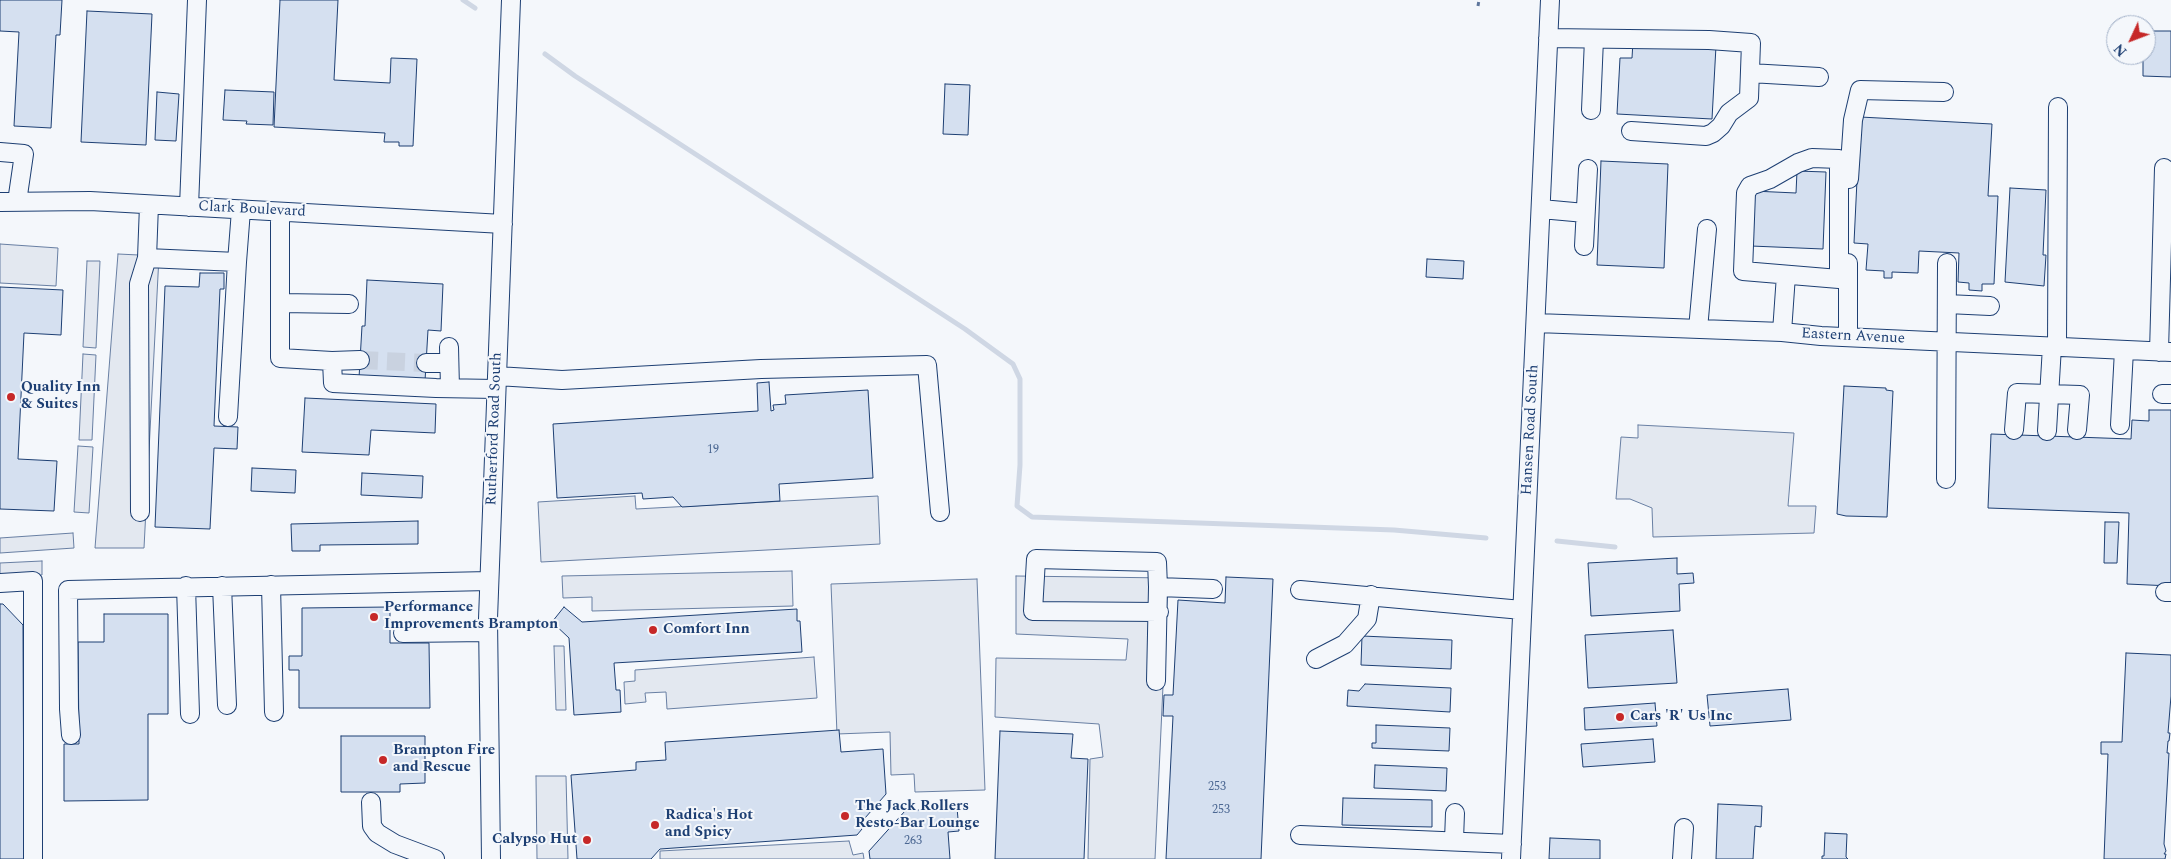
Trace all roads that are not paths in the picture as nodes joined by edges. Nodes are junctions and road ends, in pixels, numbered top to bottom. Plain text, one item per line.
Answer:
1 (196, 0) edge
2 (511, 0) edge
3 (1550, 0) edge
4 (1548, 38) junction
5 (1594, 39) junction
6 (1750, 73) junction
7 (1819, 77) dead end
8 (1944, 92) dead end
9 (2058, 107) dead end
10 (1591, 110) dead end
11 (1631, 131) dead end
12 (0, 152) edge
13 (2164, 168) dead end
14 (1588, 169) dead end
15 (8, 202) edge
16 (148, 204) junction
17 (189, 207) junction
18 (1541, 209) junction
19 (241, 210) junction
20 (280, 213) junction
21 (1585, 213) junction
22 (503, 224) junction
23 (1707, 230) dead end
24 (1584, 246) dead end
25 (147, 258) junction
26 (237, 262) junction
27 (1948, 263) dead end
28 (1786, 275) junction
29 (280, 303) junction
30 (349, 304) dead end
31 (1947, 304) junction
32 (1990, 306) dead end
33 (1536, 323) junction
34 (1698, 329) junction
35 (1782, 332) junction
36 (1848, 337) junction
37 (1946, 342) junction
38 (2054, 347) junction
39 (2124, 350) junction
40 (2165, 352) edge
41 (332, 360) junction
42 (360, 360) tunnel mouth
43 (426, 362) tunnel mouth
44 (497, 382) junction
45 (450, 388) junction
46 (2049, 393) junction
47 (228, 417) dead end
48 (2120, 425) dead end
49 (2014, 430) dead end
50 (2078, 430) dead end
51 (2047, 431) dead end
52 (1946, 479) dead end
53 (140, 512) dead end
54 (940, 512) dead end
55 (489, 581) junction
56 (0, 583) edge
57 (271, 585) junction
58 (186, 586) junction
59 (222, 586) junction
60 (1158, 587) junction
61 (1213, 589) dead end
62 (1300, 590) dead end
63 (1370, 595) junction
64 (1522, 610) junction
65 (1159, 612) junction
66 (403, 632) dead end
67 (488, 632) junction
68 (1316, 659) dead end
69 (1156, 681) dead end
70 (227, 704) dead end
71 (274, 712) dead end
72 (190, 714) dead end
73 (71, 735) dead end
74 (371, 802) dead end
75 (1455, 814) dead end
76 (1684, 828) dead end
77 (1300, 835) dead end
78 (1454, 840) junction
79 (1511, 851) edge
80 (33, 859) edge
81 (435, 859) edge
82 (491, 859) edge
83 (1682, 859) edge

1 - 17 street
2 - 22 street, Rutherford Road South
3 - 4 street, Hansen Road South
4 - 5 street
4 - 18 street, Hansen Road South
5 - 6 street
5 - 10 street
6 - 7 street
6 - 11 street
8 - 36 street
9 - 38 street
12 - 15 street
13 - 40 street
14 - 21 street
15 - 16 street, Clark Boulevard
16 - 17 street, Clark Boulevard
16 - 25 street
17 - 19 street, Clark Boulevard
18 - 21 street
18 - 33 street, Hansen Road South
19 - 20 street, Clark Boulevard
19 - 26 street
20 - 22 street, Clark Boulevard
20 - 29 street
21 - 24 street
22 - 44 street, Rutherford Road South
23 - 34 street
25 - 26 street
25 - 53 street
26 - 47 street
27 - 31 street
28 - 28 street
28 - 35 street
29 - 30 street
29 - 41 street
31 - 32 street
31 - 37 street
33 - 34 street, Eastern Avenue
33 - 64 street, Hansen Road South
34 - 35 street, Eastern Avenue
35 - 36 street, Eastern Avenue
36 - 37 street, Eastern Avenue
37 - 38 street, Eastern Avenue
37 - 52 street
38 - 39 street, Eastern Avenue
38 - 46 street
39 - 40 street, Eastern Avenue
39 - 48 street
41 - 42 street
41 - 45 street
43 - 45 street
44 - 45 street
44 - 54 street
44 - 55 street, Rutherford Road South
46 - 49 street
46 - 50 street
46 - 51 street
55 - 57 street
55 - 67 street, Rutherford Road South
56 - 80 street
57 - 59 street
57 - 71 street
58 - 59 street
58 - 72 street
58 - 73 street
59 - 70 street
60 - 61 street
60 - 65 street
60 - 65 street
62 - 63 street
63 - 64 street
63 - 68 street
64 - 79 street, Hansen Road South
65 - 69 street
66 - 67 street
67 - 82 street, Rutherford Road South
74 - 81 street
75 - 78 street
76 - 83 street
77 - 78 street
78 - 79 street

